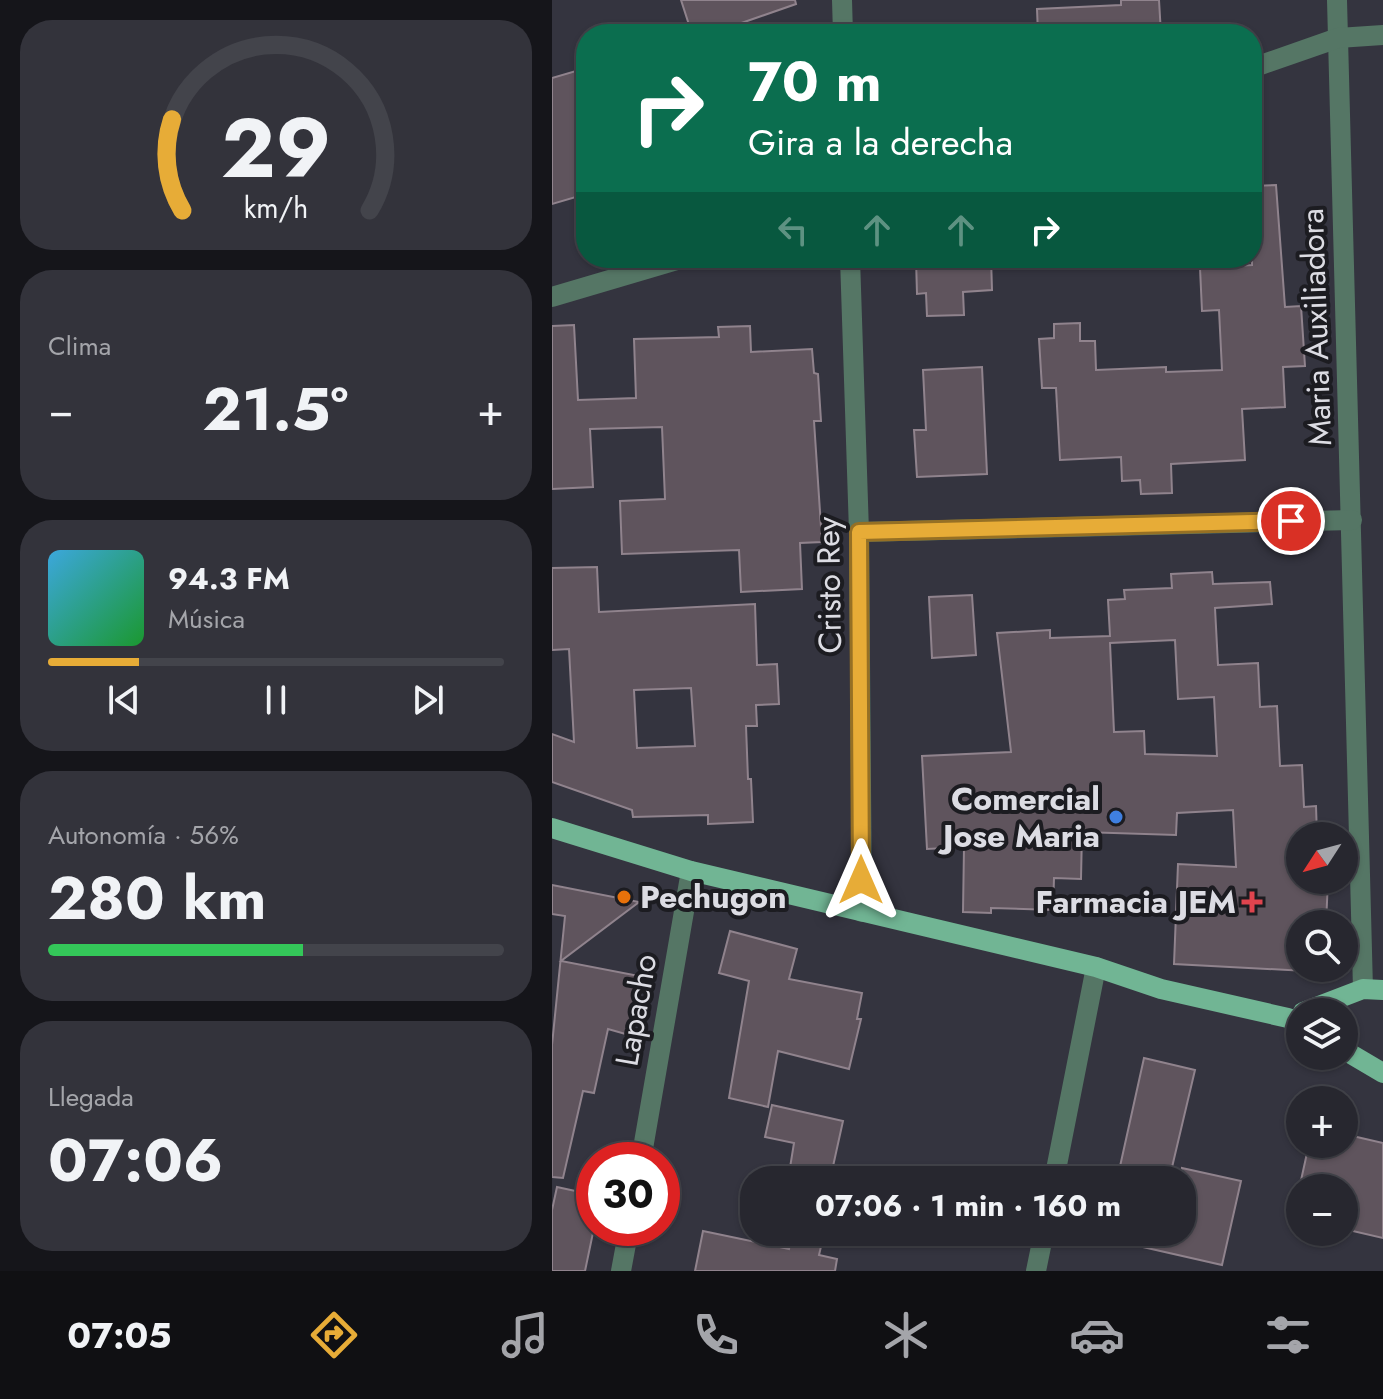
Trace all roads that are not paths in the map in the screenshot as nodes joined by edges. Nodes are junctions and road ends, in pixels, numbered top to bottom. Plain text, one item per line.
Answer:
1 (842, 0) edge
2 (1337, 0) edge
3 (843, 24) edge
4 (1383, 35) edge
5 (1338, 38) junction
6 (1262, 65) edge
7 (650, 268) edge
8 (850, 268) edge
9 (552, 297) edge
10 (1352, 520) junction
11 (859, 532) junction
12 (552, 828) edge
13 (691, 871) junction
14 (862, 912) junction
15 (1096, 967) junction
16 (1373, 990) edge
17 (1351, 998) edge
18 (1286, 1015) edge
19 (1358, 1058) edge
20 (1383, 1073) edge
21 (644, 1142) edge
22 (1057, 1166) edge
23 (626, 1246) edge
24 (1041, 1246) edge
25 (621, 1271) edge
26 (1036, 1271) edge

1 - 3 street
2 - 5 street, Maria Auxiliadora
4 - 5 street
5 - 6 street
5 - 10 street, Maria Auxiliadora
7 - 9 street
8 - 11 street, Cristo Rey
10 - 11 street
10 - 16 street, Maria Auxiliadora
11 - 14 street, Cristo Rey
12 - 13 main road
13 - 14 main road
13 - 21 street, Lapacho
14 - 15 main road
15 - 18 main road
15 - 22 street
16 - 17 main road
19 - 20 main road
23 - 25 street
24 - 26 street

